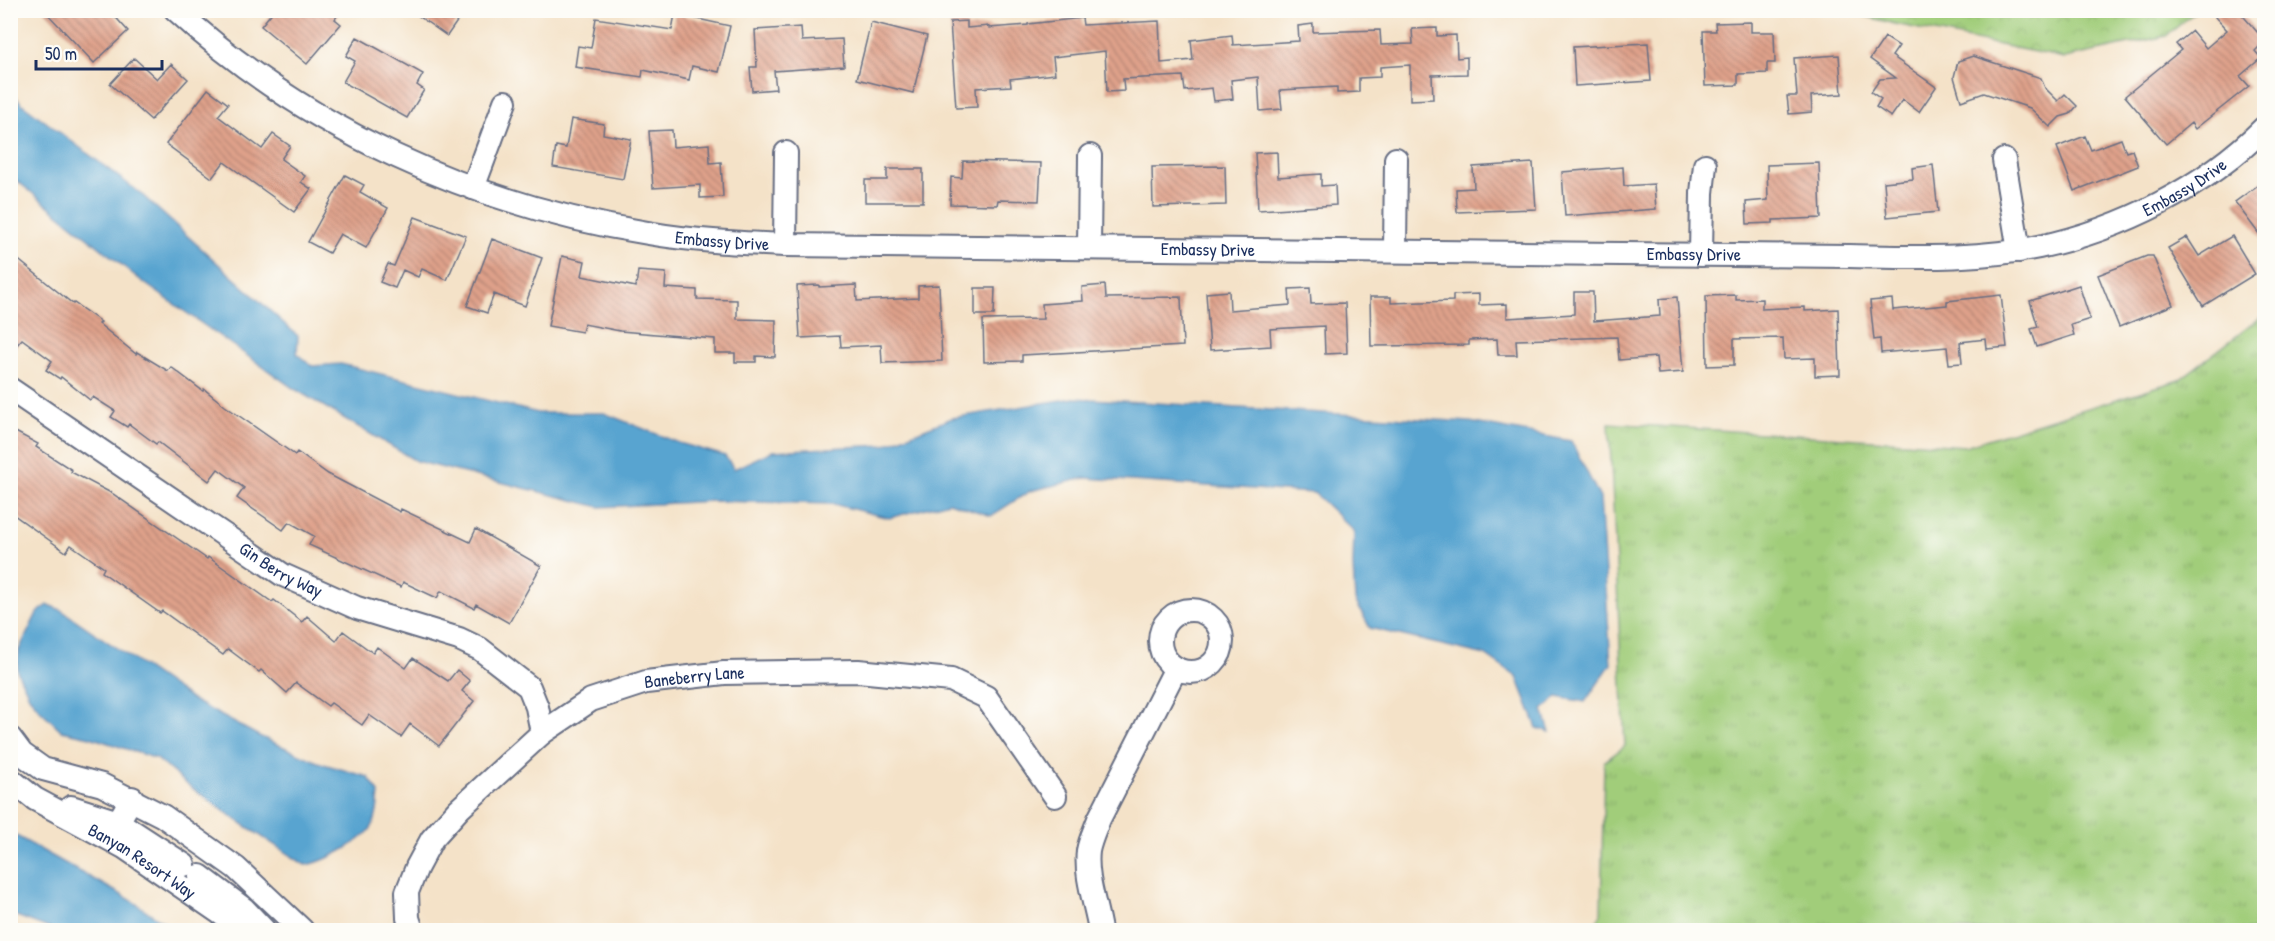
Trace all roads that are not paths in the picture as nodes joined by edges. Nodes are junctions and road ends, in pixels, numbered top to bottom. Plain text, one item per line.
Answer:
1 (176, 10) edge
2 (505, 102) dead end
3 (2265, 128) edge
4 (786, 153) dead end
5 (1090, 156) dead end
6 (1396, 159) dead end
7 (2004, 160) dead end
8 (1705, 165) dead end
9 (473, 188) junction
10 (785, 245) junction
11 (1089, 248) junction
12 (2019, 250) junction
13 (1395, 251) junction
14 (1701, 255) junction
15 (10, 389) edge
16 (1176, 668) dead end
17 (542, 733) junction
18 (10, 738) edge
19 (10, 779) edge
20 (1054, 796) dead end
21 (132, 798) junction
22 (35, 799) junction
23 (118, 822) junction
24 (279, 922) edge
25 (245, 930) edge
26 (264, 930) edge
27 (302, 930) edge
28 (412, 930) edge
29 (1100, 930) edge

1 - 9 street, Embassy Drive
2 - 9 street
3 - 12 street, Embassy Drive
4 - 10 street
5 - 11 street
6 - 13 street
7 - 12 street
8 - 14 street
9 - 10 street, Embassy Drive
10 - 11 street, Embassy Drive
11 - 13 street, Embassy Drive
12 - 14 street, Embassy Drive
13 - 14 street, Embassy Drive
15 - 17 street, Gin Berry Way
16 - 29 street
17 - 20 street, Baneberry Lane
17 - 28 street, Baneberry Lane
18 - 21 street
19 - 22 street, Banyan Resort Way
21 - 23 street, Banyan Resort Way
21 - 24 street
22 - 23 street, Banyan Resort Way
22 - 25 street, Banyan Resort Way
23 - 26 street
24 - 27 street

